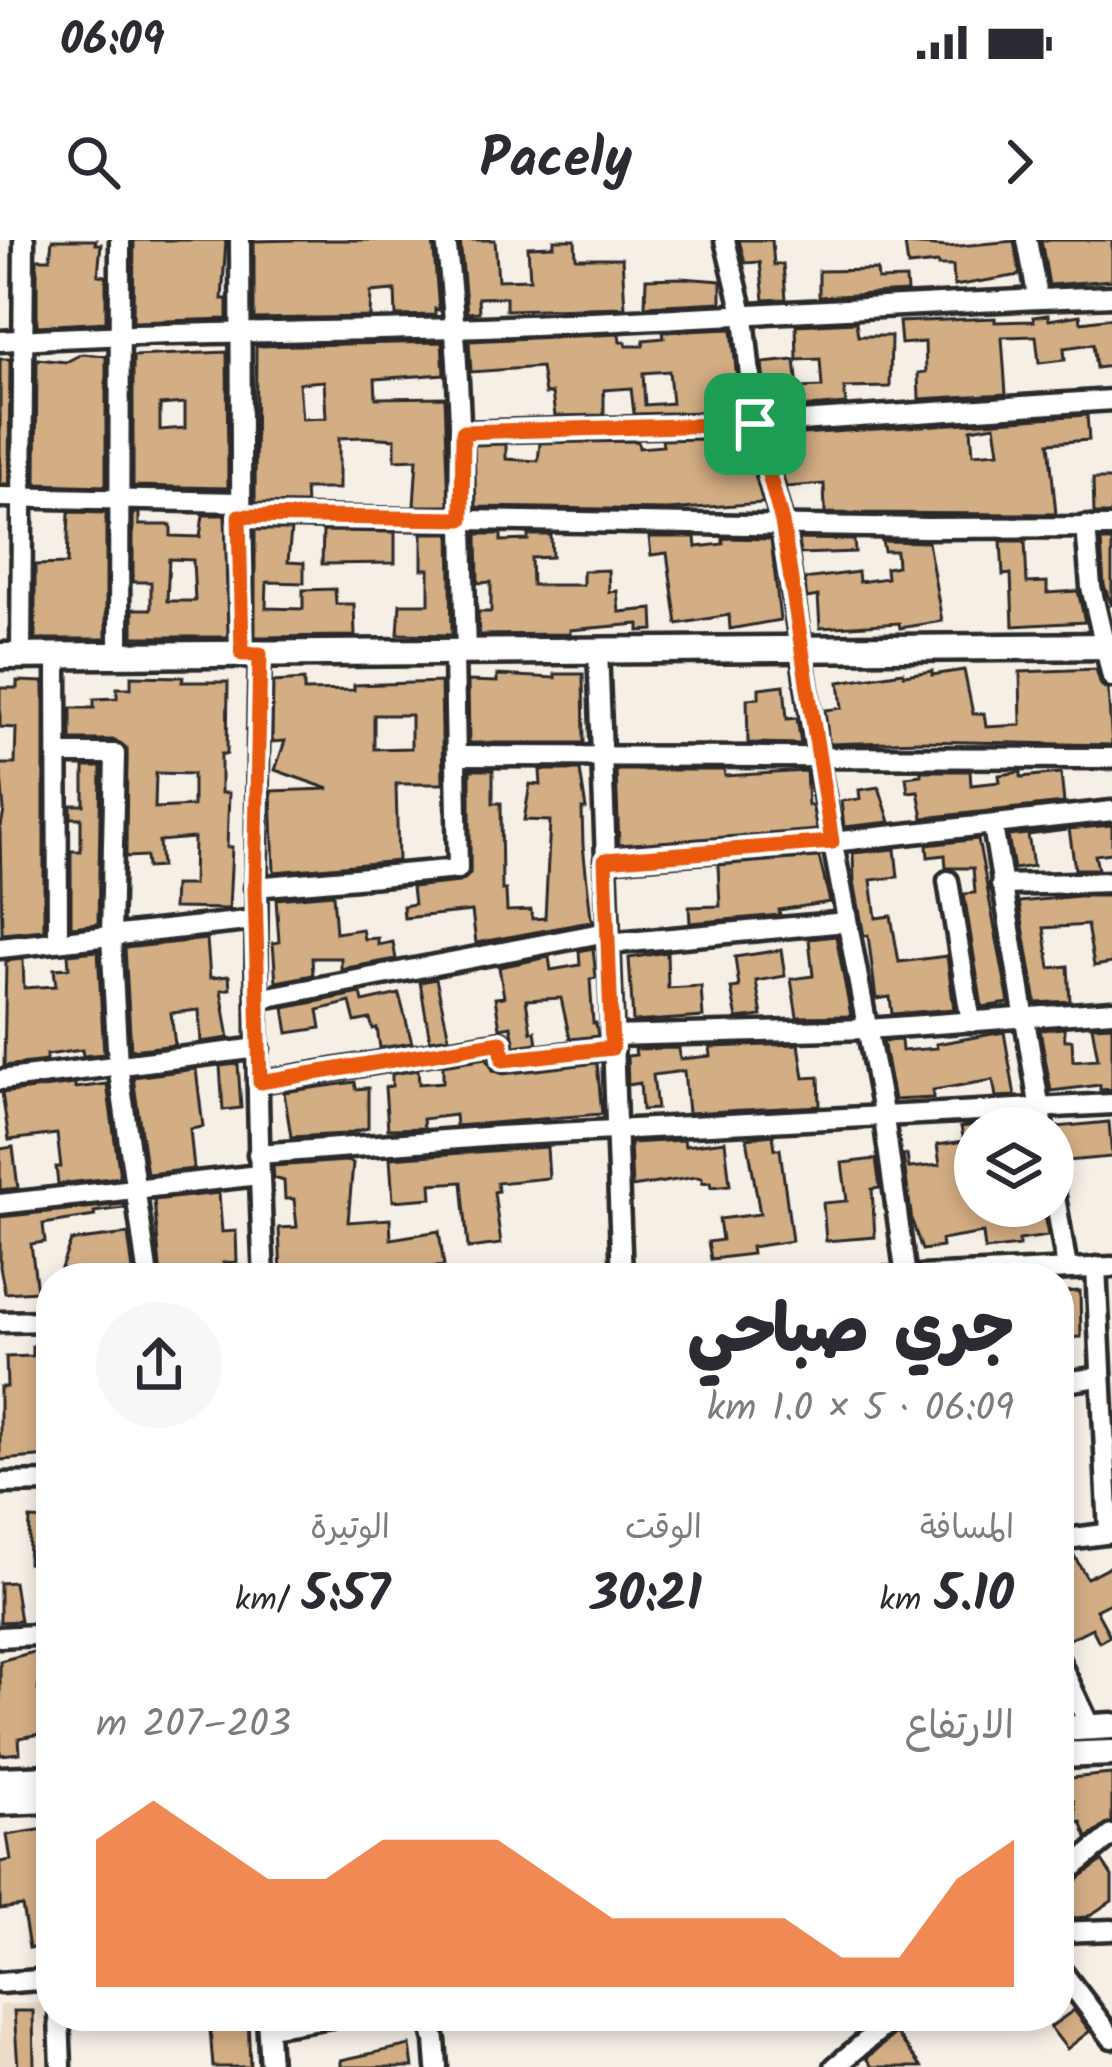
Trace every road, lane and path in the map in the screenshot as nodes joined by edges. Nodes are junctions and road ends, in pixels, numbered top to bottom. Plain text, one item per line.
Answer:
1 (24, 240) edge
2 (120, 240) edge
3 (240, 240) edge
4 (446, 240) edge
5 (725, 240) edge
6 (1027, 240) edge
7 (1112, 296) edge
8 (1037, 299) junction
9 (744, 317) junction
10 (457, 328) junction
11 (240, 329) junction
12 (119, 336) junction
13 (25, 340) junction
14 (0, 341) edge
15 (1112, 400) edge
16 (755, 424) junction
17 (463, 432) junction
18 (0, 497) edge
19 (22, 498) junction
20 (119, 498) junction
21 (239, 509) junction
22 (462, 519) junction
23 (782, 522) junction
24 (1086, 526) junction
25 (1112, 527) edge
26 (1109, 646) edge
27 (799, 647) junction
28 (598, 650) junction
29 (119, 654) junction
30 (251, 654) junction
31 (460, 654) junction
32 (57, 655) junction
33 (11, 656) edge
34 (1112, 676) edge
35 (58, 754) junction
36 (456, 756) junction
37 (817, 758) junction
38 (1112, 758) edge
39 (602, 759) junction
40 (1112, 811) edge
41 (993, 826) junction
42 (832, 842) junction
43 (605, 860) junction
44 (948, 881) dead end
45 (1112, 882) edge
46 (1000, 885) junction
47 (255, 887) junction
48 (256, 920) junction
49 (846, 922) junction
50 (111, 935) junction
51 (607, 938) junction
52 (58, 941) junction
53 (0, 948) edge
54 (258, 999) junction
55 (1112, 1011) edge
56 (1024, 1018) junction
57 (971, 1022) junction
58 (868, 1029) junction
59 (612, 1042) junction
60 (259, 1048) junction
61 (118, 1064) junction
62 (0, 1080) edge
63 (260, 1082) junction
64 (1112, 1104) edge
65 (1040, 1107) edge
66 (1074, 1112) edge
67 (884, 1118) junction
68 (954, 1118) edge
69 (617, 1131) junction
70 (258, 1154) junction
71 (259, 1174) junction
72 (136, 1187) junction
73 (0, 1204) edge
74 (1060, 1227) edge
75 (146, 1263) edge
76 (263, 1263) edge
77 (621, 1263) edge
78 (904, 1263) edge
79 (1066, 1263) edge
80 (1104, 1267) edge
81 (1074, 1268) edge
82 (36, 1321) edge
83 (0, 1322) edge
84 (1099, 1377) junction
85 (1074, 1381) edge
86 (36, 1482) edge
87 (0, 1483) edge
88 (1110, 1533) edge
89 (1074, 1538) edge
90 (36, 1635) edge
91 (0, 1637) edge
92 (1074, 1684) edge
93 (1101, 1726) edge
94 (1112, 1753) edge
95 (1074, 1754) edge
96 (36, 1779) edge
97 (0, 1780) edge
98 (36, 1801) edge
99 (0, 1802) edge
100 (1112, 1835) edge
101 (1074, 1867) edge
102 (1112, 1930) edge
103 (1074, 1931) edge
104 (36, 1980) edge
105 (0, 1983) edge
106 (1074, 1988) edge
107 (60, 2031) edge
108 (268, 2031) edge
109 (433, 2031) edge
110 (878, 2031) edge
111 (1112, 2038) edge
112 (61, 2067) edge
113 (270, 2067) edge
114 (437, 2067) edge
115 (835, 2067) edge

1 - 13 street
2 - 12 street
3 - 11 street
4 - 10 street
5 - 9 street
6 - 8 street
7 - 8 street
8 - 9 street
9 - 10 street
9 - 16 street
10 - 11 street
10 - 17 street
11 - 12 street
11 - 21 street
12 - 13 street
12 - 20 street
13 - 14 street
13 - 19 street
15 - 16 street
16 - 17 street
16 - 23 street
17 - 22 street
18 - 19 street
19 - 20 street
19 - 33 street
20 - 21 street
20 - 29 street
21 - 22 street
21 - 30 street
22 - 23 street
22 - 31 street
23 - 24 street
23 - 27 street
24 - 25 street
24 - 26 street
26 - 27 street
26 - 34 street
27 - 28 street
27 - 37 street
28 - 31 street
28 - 39 street
29 - 30 street
29 - 32 street
30 - 31 street
30 - 47 street
31 - 36 street
32 - 33 street
32 - 35 street
35 - 50 street
35 - 52 street
36 - 39 street
36 - 47 street
37 - 38 street
37 - 39 street
37 - 42 street
39 - 43 street
40 - 41 street
41 - 42 street
41 - 46 street
42 - 43 street
42 - 49 street
43 - 51 street
44 - 57 street
45 - 46 street
46 - 56 street
47 - 48 street
48 - 50 street
48 - 54 street
49 - 51 street
49 - 58 street
50 - 52 street
50 - 61 street
51 - 54 street
51 - 59 street
52 - 53 street
54 - 60 street
55 - 56 street
56 - 57 street
56 - 65 street
57 - 58 street
58 - 59 street
58 - 67 street
59 - 63 street
59 - 69 street
60 - 61 street
60 - 63 street
61 - 62 street
61 - 72 street
63 - 70 street
64 - 66 street
67 - 68 street
67 - 69 street
67 - 78 street
69 - 70 street
69 - 77 street
70 - 71 street
71 - 72 street
71 - 76 street
72 - 73 street
72 - 75 street
74 - 79 street
80 - 81 street
80 - 84 street
82 - 83 street
84 - 85 street
84 - 88 street
86 - 87 street
88 - 89 street
90 - 91 street
92 - 93 street
94 - 95 street
96 - 97 street
98 - 99 street
100 - 101 street
102 - 103 street
104 - 105 street
106 - 111 street
107 - 112 street
108 - 113 street
109 - 114 street
110 - 115 street

